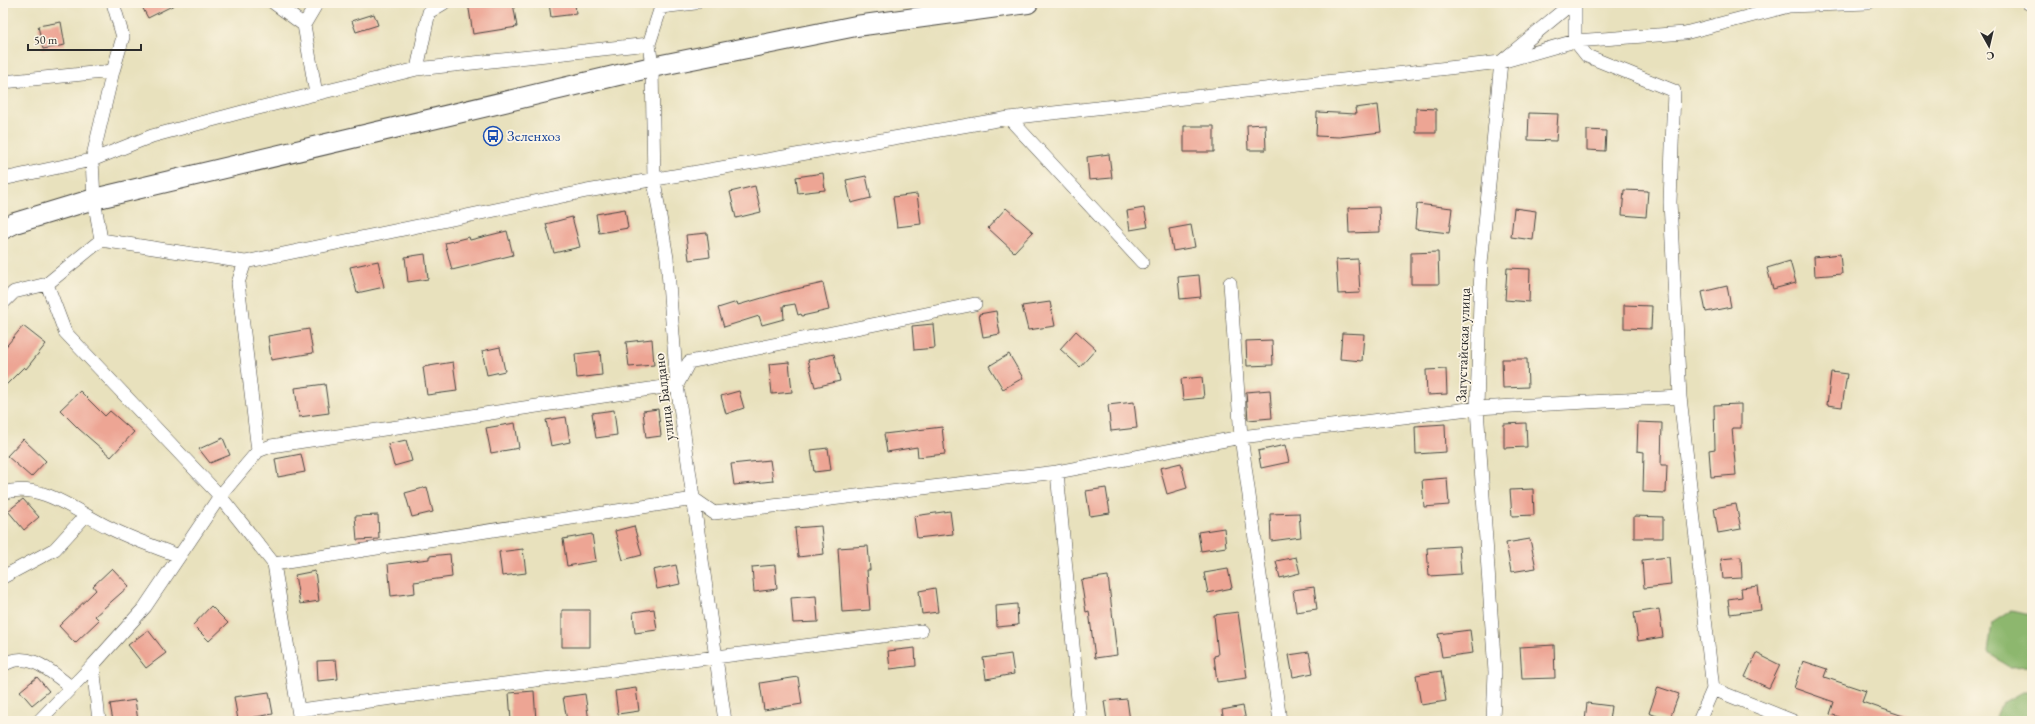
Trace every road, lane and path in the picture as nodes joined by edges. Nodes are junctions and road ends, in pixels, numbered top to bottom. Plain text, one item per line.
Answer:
1 (113, 3) edge
2 (274, 3) edge
3 (317, 3) edge
4 (444, 3) edge
5 (695, 3) edge
6 (1028, 3) edge
7 (1572, 3) edge
8 (1575, 3) edge
9 (1868, 3) edge
10 (2028, 3) edge
11 (661, 5) edge
12 (2032, 5) edge
13 (304, 25) junction
14 (1575, 41) junction
15 (649, 44) junction
16 (1501, 62) junction
17 (652, 68) junction
18 (417, 69) junction
19 (112, 71) junction
20 (3, 82) edge
21 (316, 94) junction
22 (1009, 118) junction
23 (92, 160) junction
24 (3, 179) edge
25 (654, 181) junction
26 (94, 199) junction
27 (3, 229) edge
28 (101, 240) junction
29 (245, 262) junction
30 (1142, 262) dead end
31 (1230, 283) dead end
32 (47, 284) junction
33 (3, 303) edge
34 (975, 304) dead end
35 (677, 385) junction
36 (1680, 397) junction
37 (1476, 408) junction
38 (1241, 437) junction
39 (258, 451) junction
40 (1057, 472) junction
41 (3, 493) edge
42 (220, 496) junction
43 (694, 500) junction
44 (86, 515) junction
45 (179, 556) junction
46 (274, 564) junction
47 (3, 577) edge
48 (921, 631) dead end
49 (716, 656) junction
50 (3, 665) edge
51 (93, 665) junction
52 (71, 687) junction
53 (1713, 689) junction
54 (300, 716) edge
55 (39, 721) edge
56 (99, 721) edge
57 (724, 721) edge
58 (1080, 721) edge
59 (1280, 721) edge
60 (1493, 721) edge
61 (1699, 721) edge
62 (1793, 721) edge

1 - 19 street
2 - 13 street
3 - 13 street
4 - 18 street
5 - 11 street
6 - 17 main road
7 - 16 street
8 - 14 street
9 - 14 street
10 - 12 street
11 - 15 street
13 - 21 street
14 - 16 street
14 - 36 street
15 - 17 street, улица Балдано
15 - 18 street
16 - 22 street
16 - 37 street, Загустайская улица
17 - 25 street, улица Балдано
17 - 26 main road
18 - 21 street
19 - 20 street
19 - 23 street
21 - 23 street
22 - 25 street
22 - 30 street
23 - 24 street
23 - 26 street
25 - 29 street
25 - 35 street, улица Балдано
26 - 27 main road
26 - 28 street
28 - 29 street
28 - 32 street
29 - 39 street
31 - 38 street
32 - 33 street
32 - 42 street
34 - 35 street
35 - 39 street
35 - 43 street, улица Балдано
36 - 37 street
36 - 53 street
37 - 38 street
37 - 60 street, Загустайская улица
38 - 40 street
38 - 59 street
39 - 42 street
40 - 43 street
40 - 58 street
41 - 44 street
42 - 45 street
42 - 46 street
43 - 46 street
43 - 49 street, улица Балдано
44 - 45 street
44 - 47 street
45 - 51 street
46 - 54 street
48 - 49 street
49 - 54 street
49 - 57 street, улица Балдано
50 - 52 street
51 - 52 street
51 - 56 street
52 - 55 street
53 - 61 street
53 - 62 street

